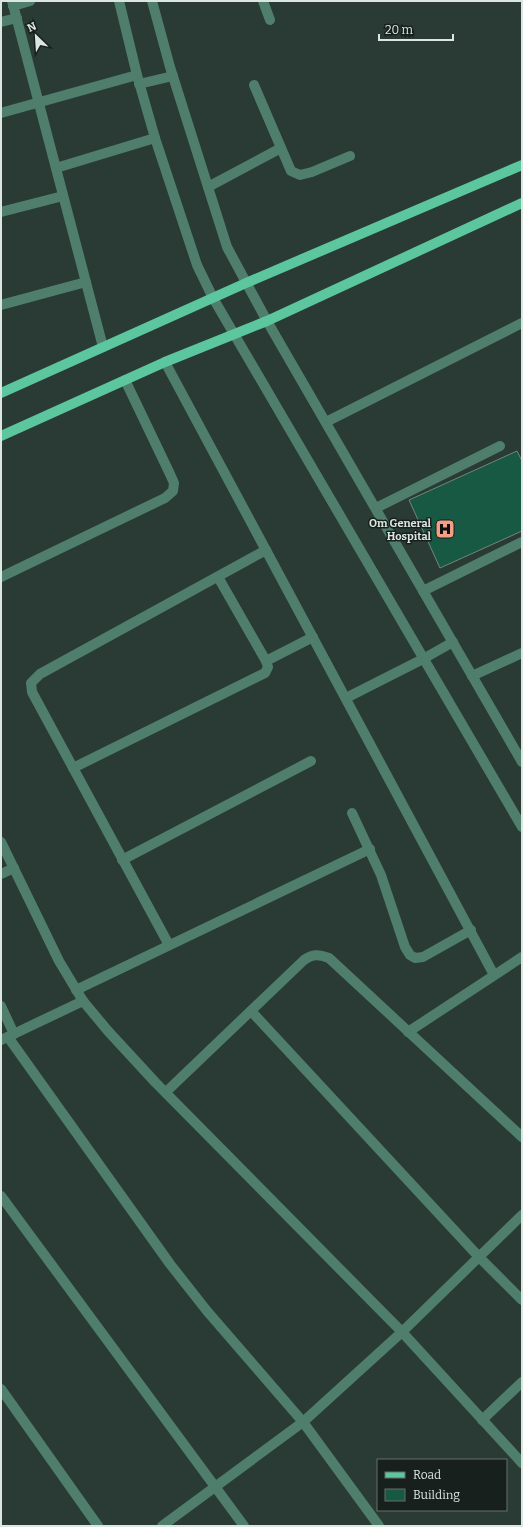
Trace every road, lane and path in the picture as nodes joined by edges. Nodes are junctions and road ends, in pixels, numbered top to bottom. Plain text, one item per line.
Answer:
1 (30, 1) edge
2 (119, 1) edge
3 (152, 1) edge
4 (263, 1) edge
5 (13, 3) edge
6 (17, 18) junction
7 (270, 20) dead end
8 (1, 22) edge
9 (173, 76) junction
10 (138, 79) junction
11 (254, 85) dead end
12 (39, 102) junction
13 (1, 113) edge
14 (155, 138) junction
15 (281, 148) junction
16 (350, 156) dead end
17 (522, 165) edge
18 (56, 168) junction
19 (208, 186) junction
20 (63, 196) junction
21 (522, 203) edge
22 (1, 212) edge
23 (86, 282) junction
24 (246, 283) junction
25 (213, 298) junction
26 (1, 305) edge
27 (267, 321) junction
28 (522, 323) edge
29 (234, 335) junction
30 (103, 347) junction
31 (165, 362) junction
32 (124, 380) junction
33 (1, 393) edge
34 (326, 422) junction
35 (1, 436) edge
36 (500, 446) dead end
37 (376, 508) junction
38 (522, 542) edge
39 (266, 550) junction
40 (1, 577) edge
41 (218, 577) junction
42 (423, 590) junction
43 (313, 637) junction
44 (453, 642) junction
45 (522, 653) edge
46 (423, 659) junction
47 (266, 660) junction
48 (472, 676) junction
49 (346, 698) junction
50 (311, 761) dead end
51 (522, 762) edge
52 (73, 768) junction
53 (352, 813) dead end
54 (522, 827) edge
55 (1, 842) edge
56 (370, 849) junction
57 (122, 860) junction
58 (14, 868) junction
59 (1, 874) edge
60 (471, 930) junction
61 (169, 945) junction
62 (522, 957) edge
63 (494, 975) junction
64 (76, 990) junction
65 (83, 1001) junction
66 (1, 1006) edge
67 (251, 1011) junction
68 (408, 1032) junction
69 (8, 1037) edge
70 (166, 1092) junction
71 (522, 1137) edge
72 (1, 1196) edge
73 (522, 1215) edge
74 (479, 1257) junction
75 (522, 1300) edge
76 (402, 1332) junction
77 (522, 1382) edge
78 (1, 1389) edge
79 (482, 1420) junction
80 (302, 1422) junction
81 (522, 1464) edge
82 (215, 1486) junction
83 (98, 1526) edge
84 (162, 1526) edge
85 (244, 1526) edge
86 (378, 1526) edge

1 - 5 street
2 - 10 street
3 - 9 street
4 - 7 street
5 - 6 street
6 - 8 street
6 - 12 street
9 - 10 street
9 - 19 street
10 - 12 street
10 - 14 street
11 - 15 street
12 - 13 street
12 - 18 street
14 - 18 street
14 - 25 street
15 - 16 street
15 - 19 street
17 - 24 main road
18 - 20 street
19 - 24 street
20 - 22 street
20 - 23 street
21 - 27 main road
23 - 26 street
23 - 30 street
24 - 25 main road
24 - 27 street
25 - 29 street
25 - 30 main road
27 - 29 main road
27 - 34 street
28 - 34 street
29 - 31 main road
29 - 46 street
30 - 33 main road
31 - 32 main road
31 - 39 street
32 - 35 main road
32 - 40 street
34 - 37 street
36 - 37 street
37 - 42 street
38 - 42 street
39 - 41 street
39 - 43 street
41 - 47 street
41 - 52 street
42 - 44 street
43 - 47 street
43 - 49 street
44 - 46 street
44 - 48 street
45 - 48 street
46 - 49 street
46 - 54 street
47 - 52 street
48 - 51 street
49 - 60 street
50 - 57 street
52 - 57 street
53 - 56 street
55 - 58 street
56 - 60 street
56 - 61 street
57 - 61 street
58 - 59 street
58 - 64 street
60 - 63 street
61 - 64 street
62 - 63 street
63 - 68 street
64 - 65 street
65 - 69 street
65 - 70 street
66 - 69 street
67 - 68 street
67 - 70 street
67 - 74 street
68 - 71 street
69 - 80 street
70 - 76 street
72 - 82 street
73 - 74 street
74 - 75 street
74 - 76 street
76 - 79 street
76 - 80 street
77 - 79 street
78 - 83 street
79 - 81 street
80 - 82 street
80 - 86 street
82 - 84 street
82 - 85 street

